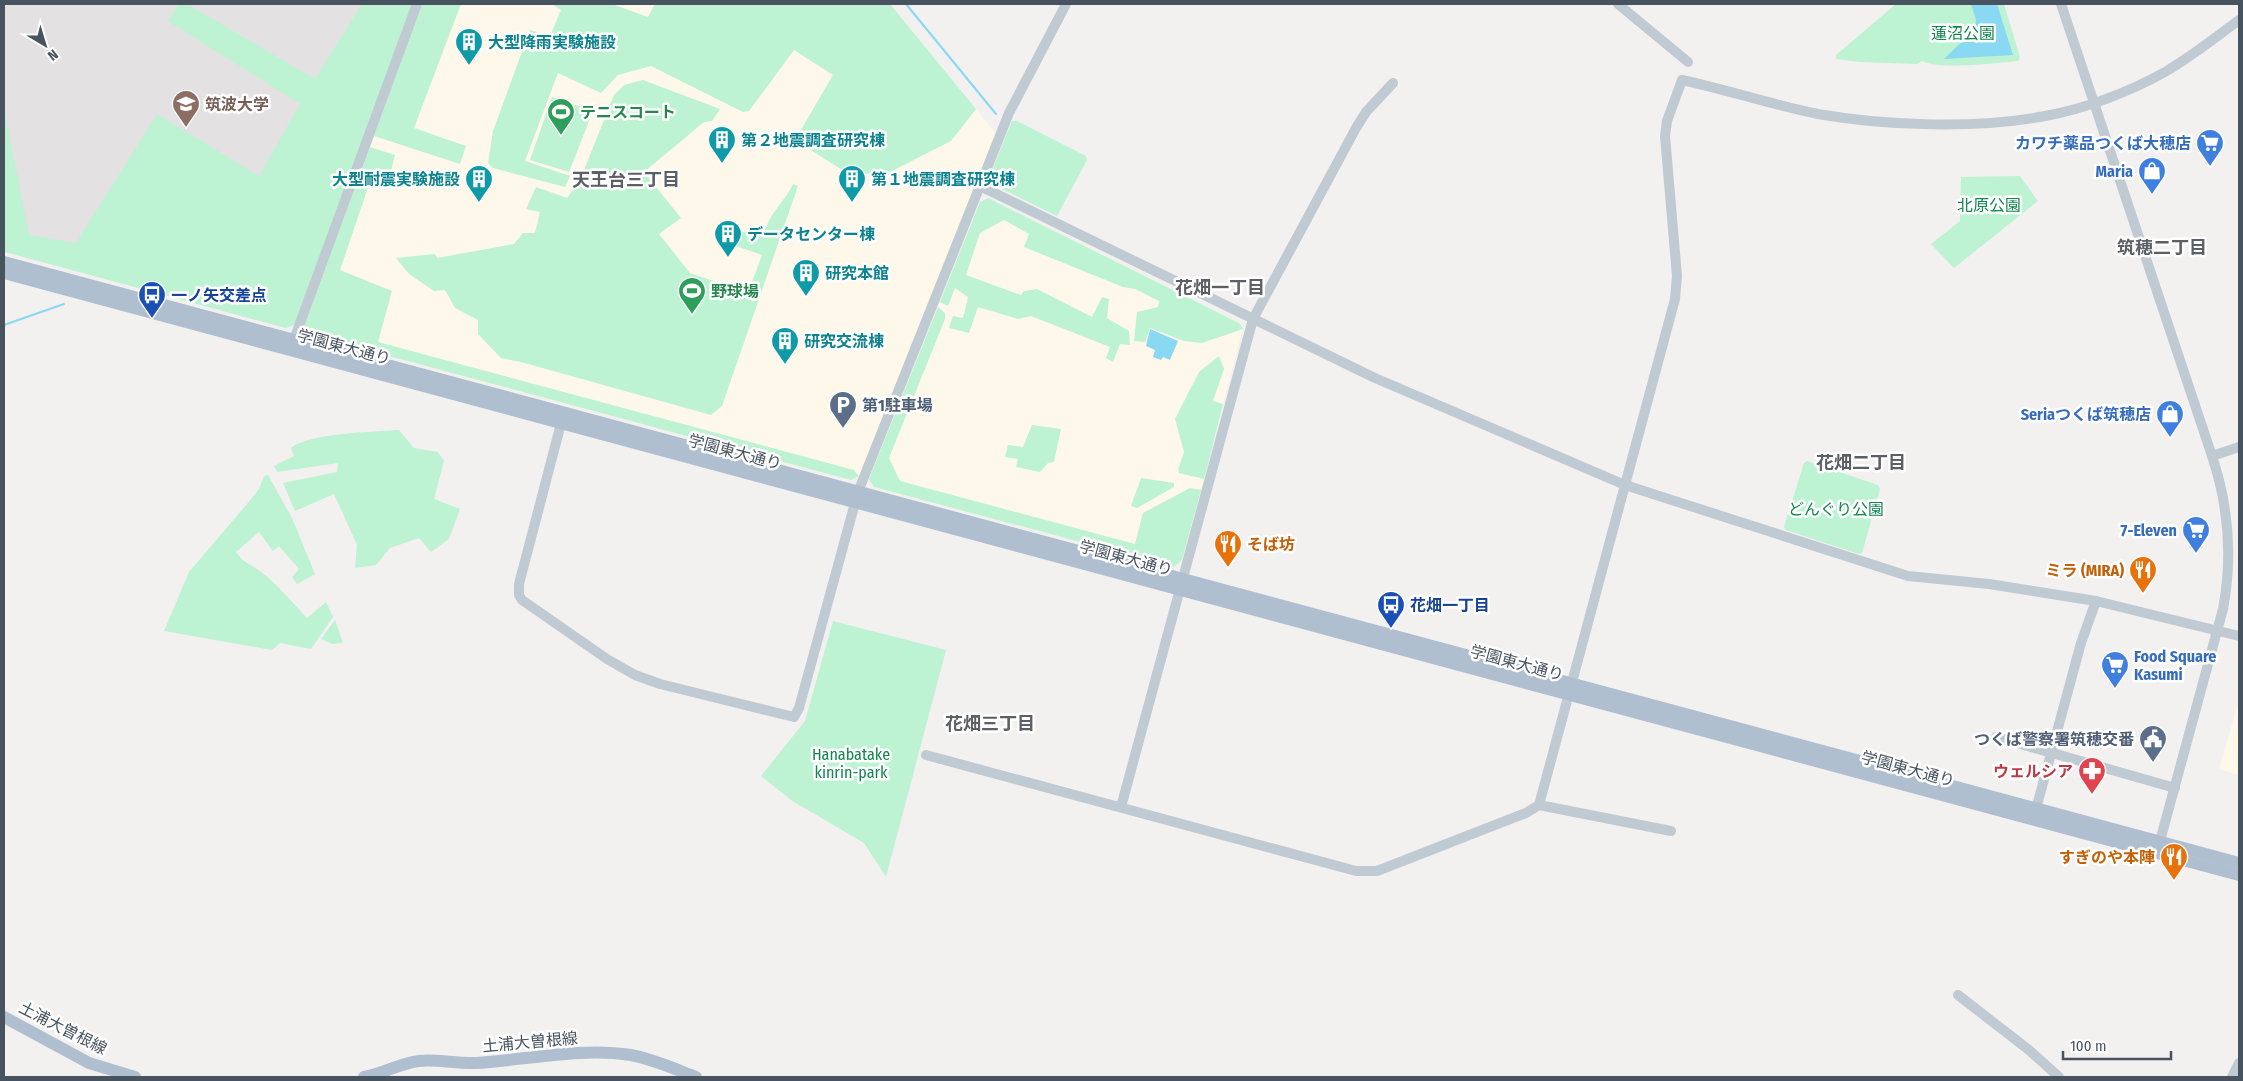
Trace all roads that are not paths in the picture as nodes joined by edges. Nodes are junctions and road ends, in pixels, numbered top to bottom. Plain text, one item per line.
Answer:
1 (417, 4) edge
2 (1066, 4) edge
3 (1618, 4) edge
4 (2061, 4) edge
5 (2239, 20) edge
6 (1688, 62) dead end
7 (1393, 83) dead end
8 (2093, 102) junction
9 (980, 186) junction
10 (4, 262) edge
11 (4, 273) edge
12 (1253, 320) junction
13 (292, 345) junction
14 (562, 417) junction
15 (2239, 447) edge
16 (2212, 456) junction
17 (1625, 485) junction
18 (856, 497) junction
19 (2234, 530) edge
20 (1182, 585) junction
21 (2096, 601) junction
22 (2218, 630) junction
23 (2239, 636) edge
24 (1569, 688) junction
25 (1996, 737) dead end
26 (2051, 754) junction
27 (926, 755) dead end
28 (2175, 788) junction
29 (1539, 806) junction
30 (1121, 807) junction
31 (2036, 809) junction
32 (1671, 831) dead end
33 (2157, 846) junction
34 (2239, 863) edge
35 (2239, 875) edge
36 (1958, 995) dead end
37 (4, 1016) edge
38 (2239, 1063) edge
39 (135, 1077) edge
40 (364, 1077) edge
41 (696, 1077) edge
42 (2059, 1077) edge
43 (2232, 1077) edge

1 - 13 street
2 - 9 street
3 - 6 street
4 - 8 street
5 - 8 street
7 - 12 street
8 - 16 street
8 - 17 street
9 - 12 street
9 - 18 street
10 - 13 main road, 学園東大通り
11 - 13 main road, 学園東大通り
12 - 17 street
12 - 20 street
13 - 14 main road, 学園東大通り
14 - 18 main road, 学園東大通り
14 - 18 street
15 - 16 street
16 - 19 street
17 - 21 street
17 - 24 street
18 - 20 main road, 学園東大通り
19 - 22 street
20 - 24 main road, 学園東大通り
20 - 30 street
21 - 22 street
21 - 26 street
22 - 23 street
22 - 28 street
24 - 29 street
24 - 31 main road, 学園東大通り
24 - 33 main road, 学園東大通り
25 - 26 street
26 - 28 street
26 - 31 street
27 - 30 street
28 - 33 street
29 - 30 street
29 - 32 street
31 - 33 main road, 学園東大通り
33 - 34 main road, 学園東大通り
33 - 35 main road, 学園東大通り
36 - 42 street
37 - 39 main road, 土浦大曽根線
38 - 43 street
40 - 41 main road, 土浦大曽根線

